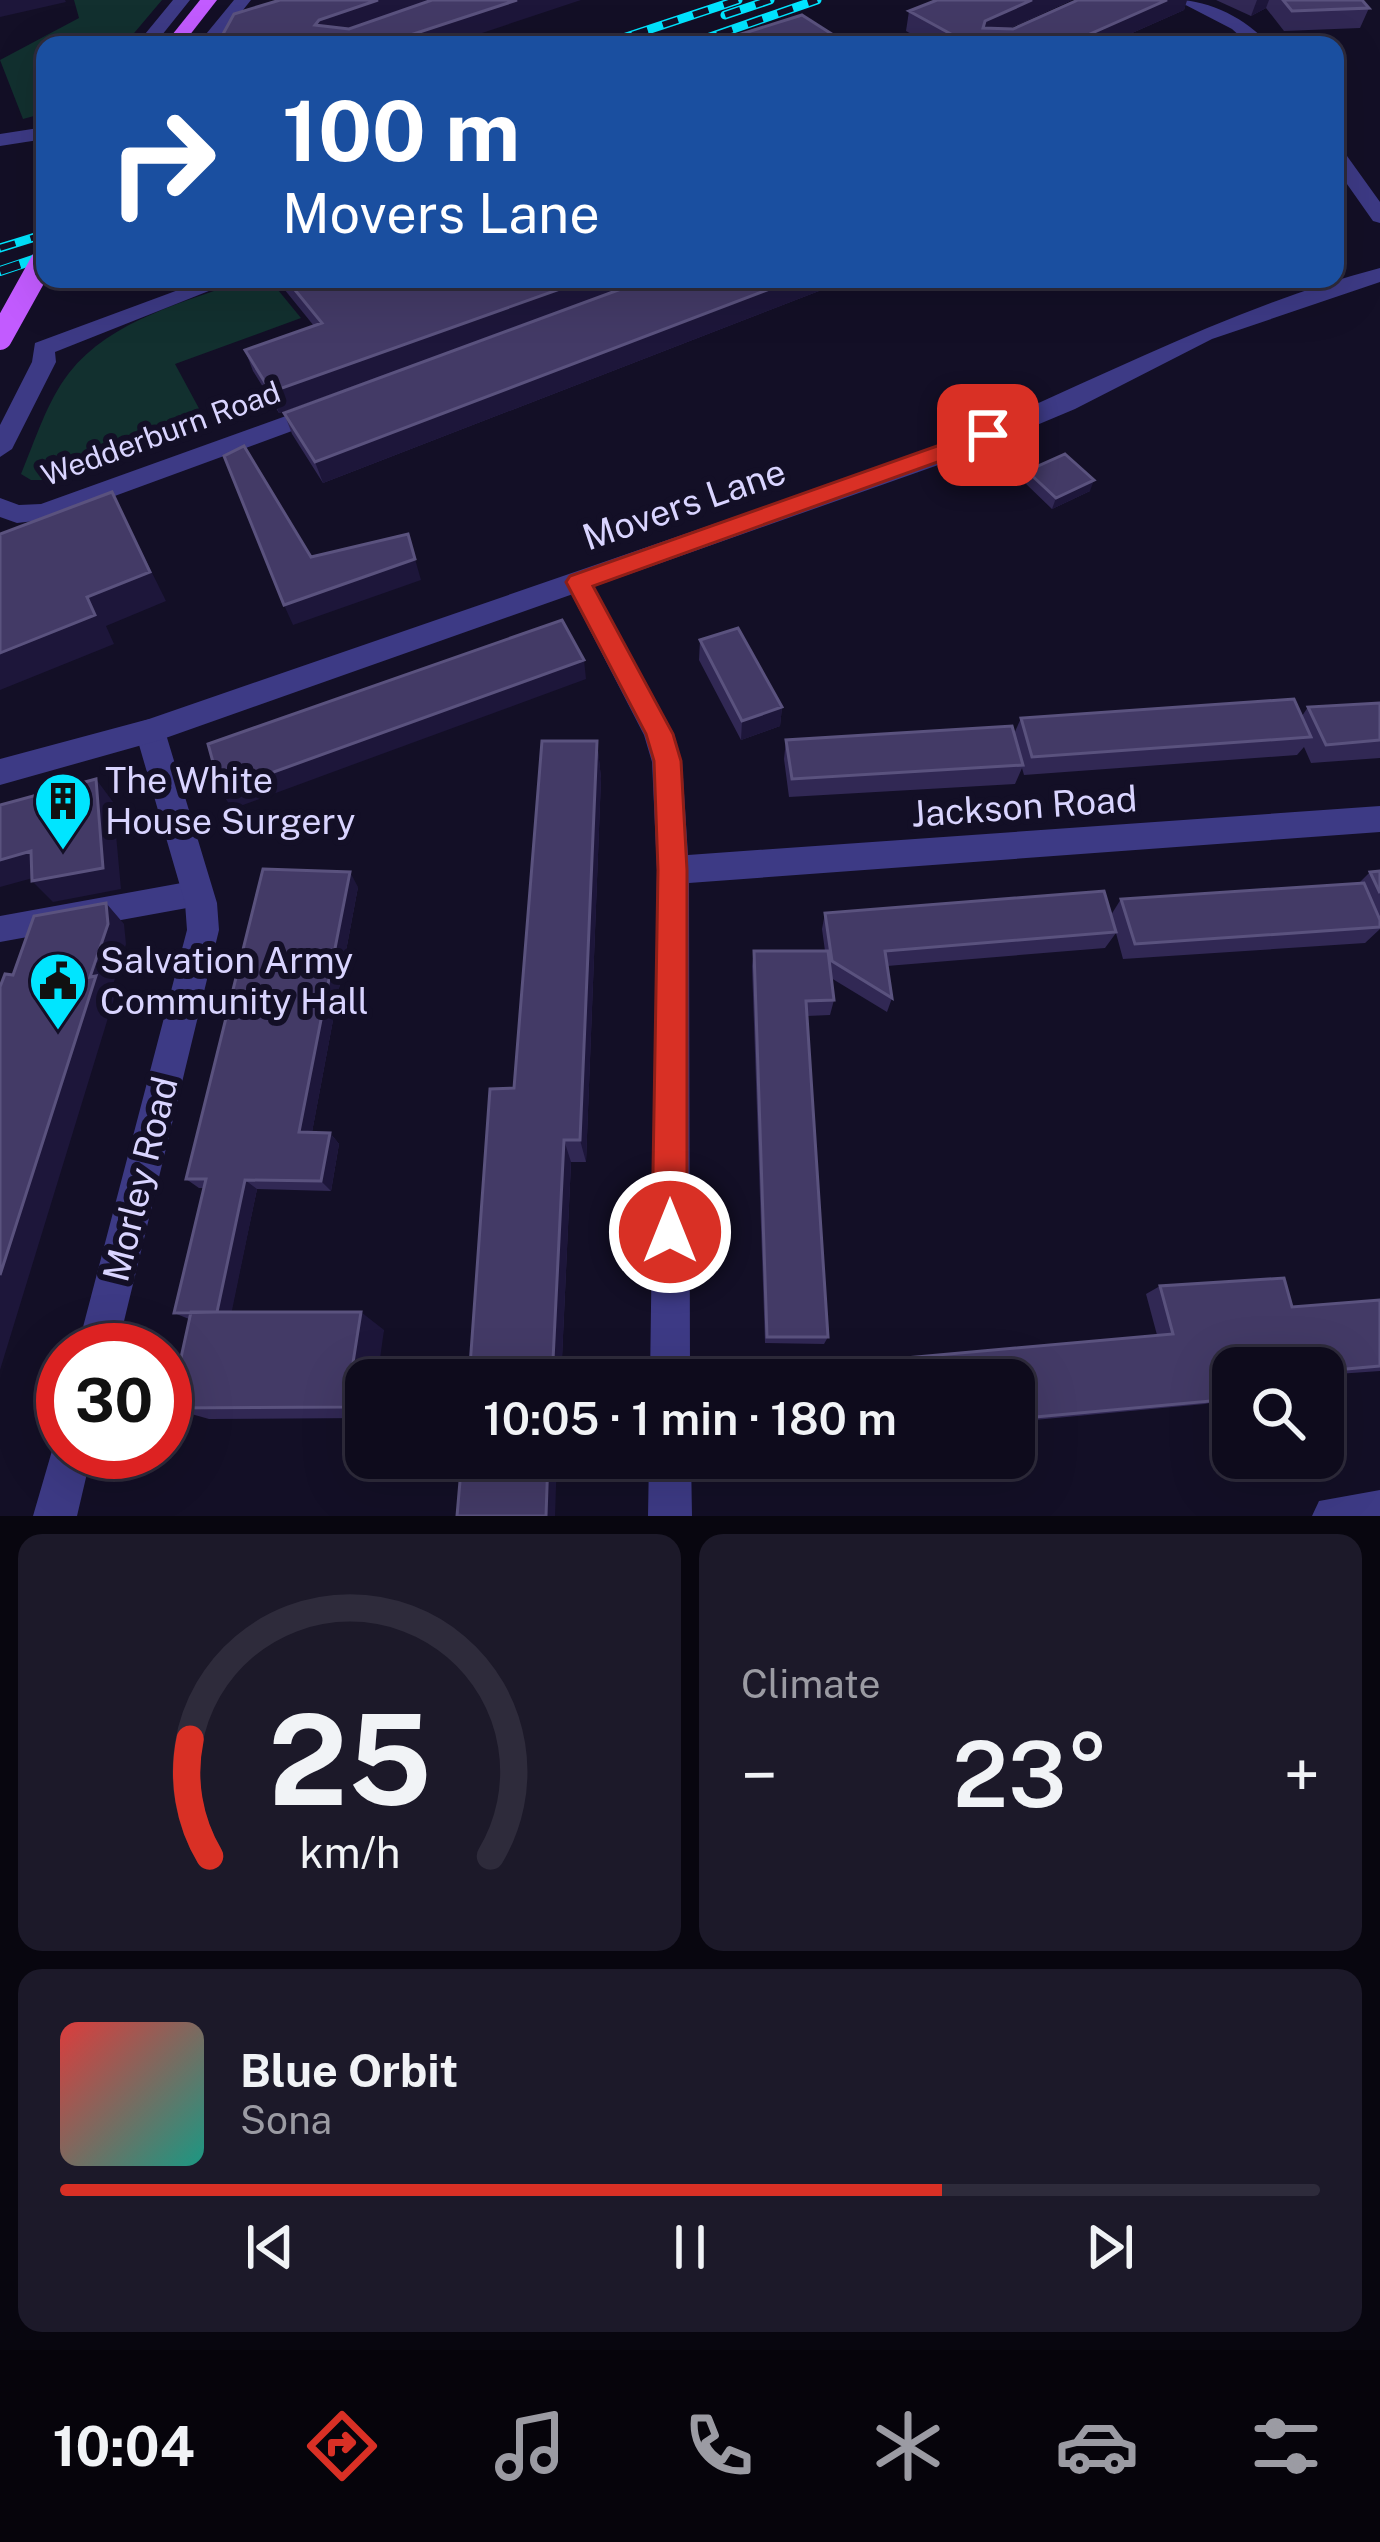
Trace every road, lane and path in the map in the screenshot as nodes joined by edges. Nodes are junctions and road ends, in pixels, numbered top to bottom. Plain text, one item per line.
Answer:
1 (182, 0) edge
2 (208, 0) edge
3 (243, 0) edge
4 (1184, 0) edge
5 (152, 36) edge
6 (180, 36) edge
7 (213, 36) edge
8 (1251, 36) edge
9 (36, 134) edge
10 (0, 140) edge
11 (1344, 166) edge
12 (1380, 217) edge
13 (36, 273) edge
14 (1380, 275) edge
15 (1344, 287) edge
16 (204, 288) edge
17 (1341, 288) edge
18 (0, 335) edge
19 (43, 348) junction
20 (356, 398) edge
21 (0, 449) edge
22 (0, 507) edge
23 (578, 582) junction
24 (150, 730) junction
25 (0, 772) edge
26 (1380, 819) edge
27 (673, 870) junction
28 (198, 893) junction
29 (0, 929) edge
30 (104, 1323) edge
31 (670, 1359) edge
32 (65, 1479) edge
33 (670, 1479) edge
34 (1379, 1513) edge
35 (56, 1516) edge
36 (670, 1516) edge
37 (1334, 1516) edge

1 - 5 street
2 - 6 main road
3 - 7 street
4 - 8 street
9 - 10 street
11 - 12 street
13 - 18 main road, bridge
14 - 15 street, Movers Lane
16 - 19 street
17 - 23 street, Movers Lane
18 - 19 street
19 - 21 street, Wedderburn Road
20 - 22 street, Wedderburn Road
23 - 24 street, Movers Lane
23 - 27 street
24 - 25 street, Movers Lane
24 - 28 street, Morley Road
26 - 27 street, Jackson Road
27 - 31 street
28 - 29 lane
28 - 30 street, Morley Road
32 - 35 street
33 - 36 street
34 - 37 street

